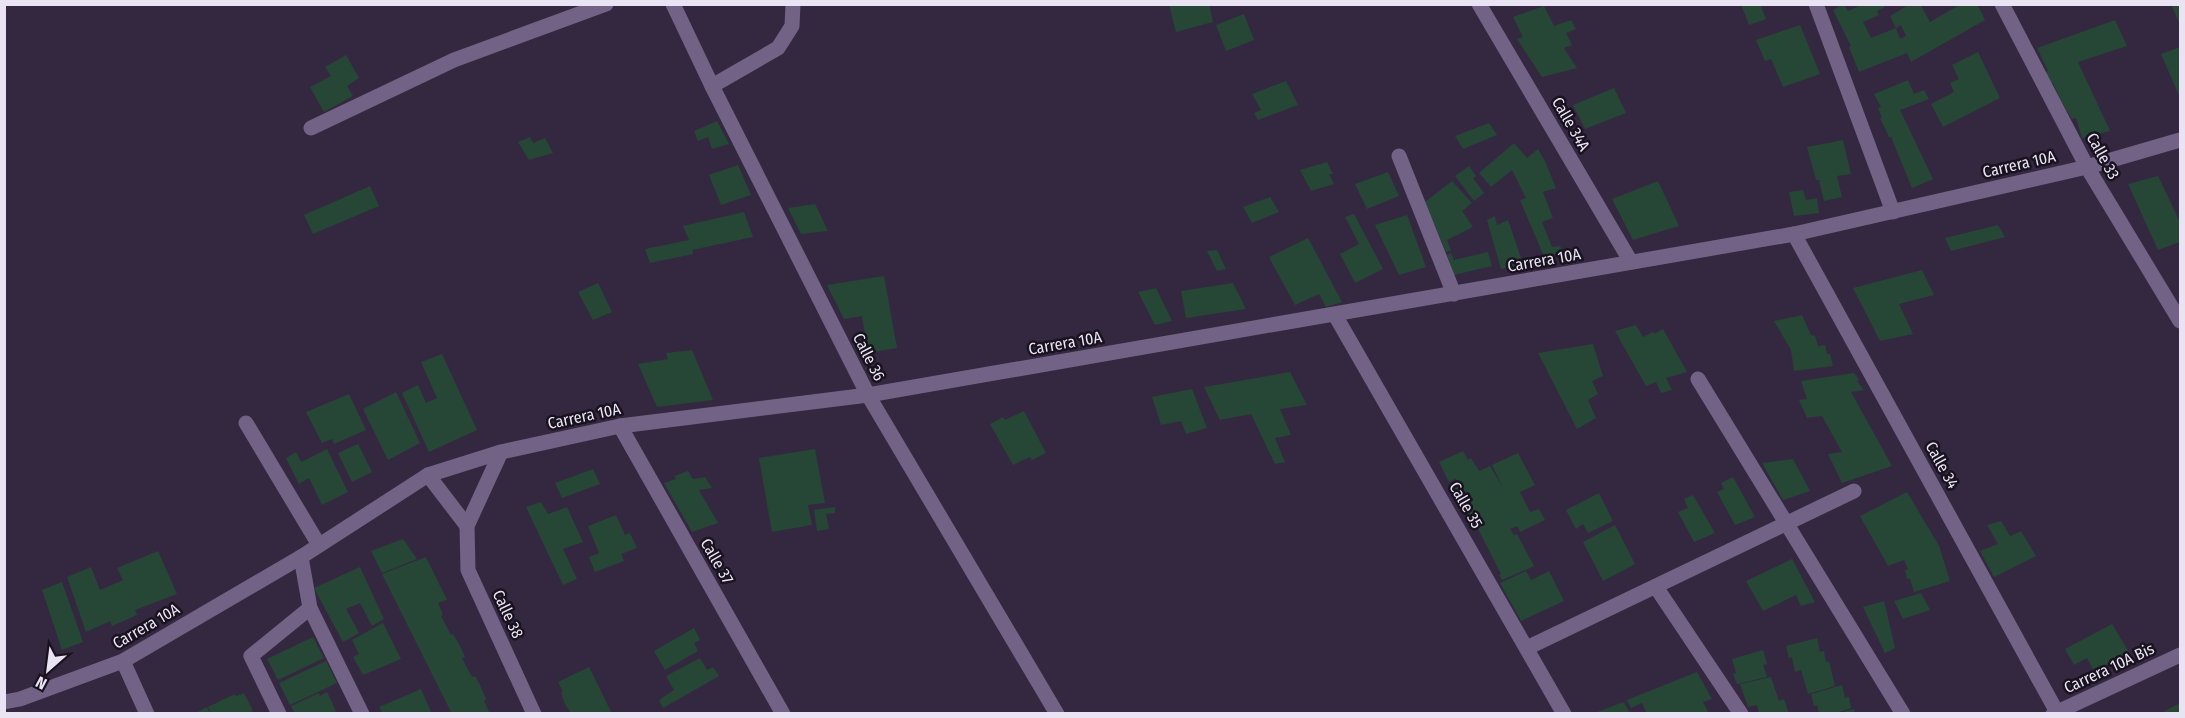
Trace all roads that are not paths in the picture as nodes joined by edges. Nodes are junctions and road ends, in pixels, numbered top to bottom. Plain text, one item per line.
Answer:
1 (606, 4) edge
2 (673, 4) edge
3 (793, 4) edge
4 (1479, 4) edge
5 (1816, 4) edge
6 (2002, 4) edge
7 (712, 86) junction
8 (311, 128) dead end
9 (2181, 140) edge
10 (1399, 156) dead end
11 (2087, 167) junction
12 (1893, 212) junction
13 (1794, 234) junction
14 (1631, 262) junction
15 (1454, 294) junction
16 (1335, 315) junction
17 (2181, 321) edge
18 (1698, 379) dead end
19 (868, 395) junction
20 (246, 423) dead end
21 (620, 426) junction
22 (501, 452) junction
23 (428, 475) junction
24 (1854, 491) dead end
25 (1787, 525) junction
26 (466, 526) junction
27 (320, 545) junction
28 (301, 557) junction
29 (1656, 587) junction
30 (310, 608) junction
31 (1527, 648) junction
32 (2181, 655) edge
33 (123, 661) junction
34 (4, 702) edge
35 (2056, 713) edge
36 (147, 714) edge
37 (279, 714) edge
38 (362, 714) edge
39 (534, 714) edge
40 (783, 714) edge
41 (1057, 714) edge
42 (1564, 714) edge
43 (1741, 714) edge
44 (1903, 714) edge

1 - 8 street
2 - 7 street, Calle 36
3 - 7 street
4 - 14 street, Calle 34A
5 - 12 street
6 - 11 street, Calle 33
7 - 19 street, Calle 36
9 - 11 street, Carrera 10A
10 - 15 street
11 - 12 street, Carrera 10A
11 - 17 street, Calle 33
12 - 13 street, Carrera 10A
13 - 14 street, Carrera 10A
13 - 35 street, Calle 34
14 - 15 street, Carrera 10A
15 - 16 street, Carrera 10A
16 - 19 street, Carrera 10A
16 - 31 street, Calle 35
18 - 25 street
19 - 21 street, Carrera 10A
19 - 41 street, Calle 36
20 - 27 street
21 - 22 street, Carrera 10A
21 - 40 street, Calle 37
22 - 23 street, Carrera 10A
22 - 26 street
23 - 26 street
23 - 27 street, Carrera 10A
24 - 25 street
25 - 29 street
25 - 44 street
26 - 39 street, Calle 38
27 - 28 street, Carrera 10A
28 - 30 street
28 - 33 street, Carrera 10A
29 - 31 street
29 - 43 street
30 - 37 street
30 - 38 street
31 - 42 street, Calle 35
32 - 35 street, Carrera 10A Bis
33 - 34 street, Carrera 10A
33 - 36 street

